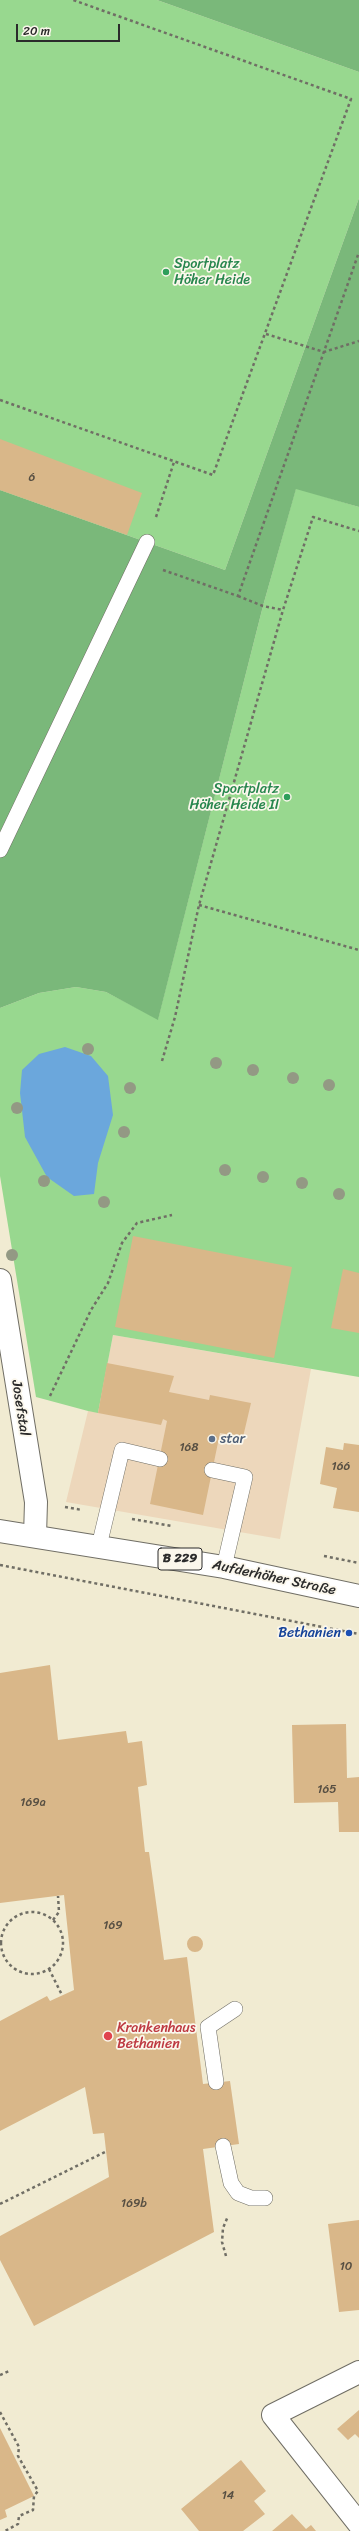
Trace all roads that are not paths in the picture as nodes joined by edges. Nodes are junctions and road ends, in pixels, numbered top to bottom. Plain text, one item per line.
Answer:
1 (148, 542) road end
2 (0, 850) edge
3 (0, 1280) edge
4 (160, 1459) dead end
5 (212, 1470) dead end
6 (0, 1531) edge
7 (35, 1536) junction
8 (99, 1546) junction
9 (224, 1567) junction
10 (359, 1596) edge
11 (235, 2009) dead end
12 (216, 2082) dead end
13 (223, 2146) dead end
14 (265, 2198) dead end
15 (359, 2372) edge
16 (359, 2524) edge

1 - 2 lane
3 - 7 street, Josefstal
4 - 8 lane
5 - 9 lane
6 - 7 street, Aufderhöher Straße / B 229
7 - 8 street, Aufderhöher Straße / B 229
8 - 9 street, Aufderhöher Straße / B 229
9 - 10 street, Aufderhöher Straße / B 229
11 - 12 lane
13 - 14 lane
15 - 16 street

